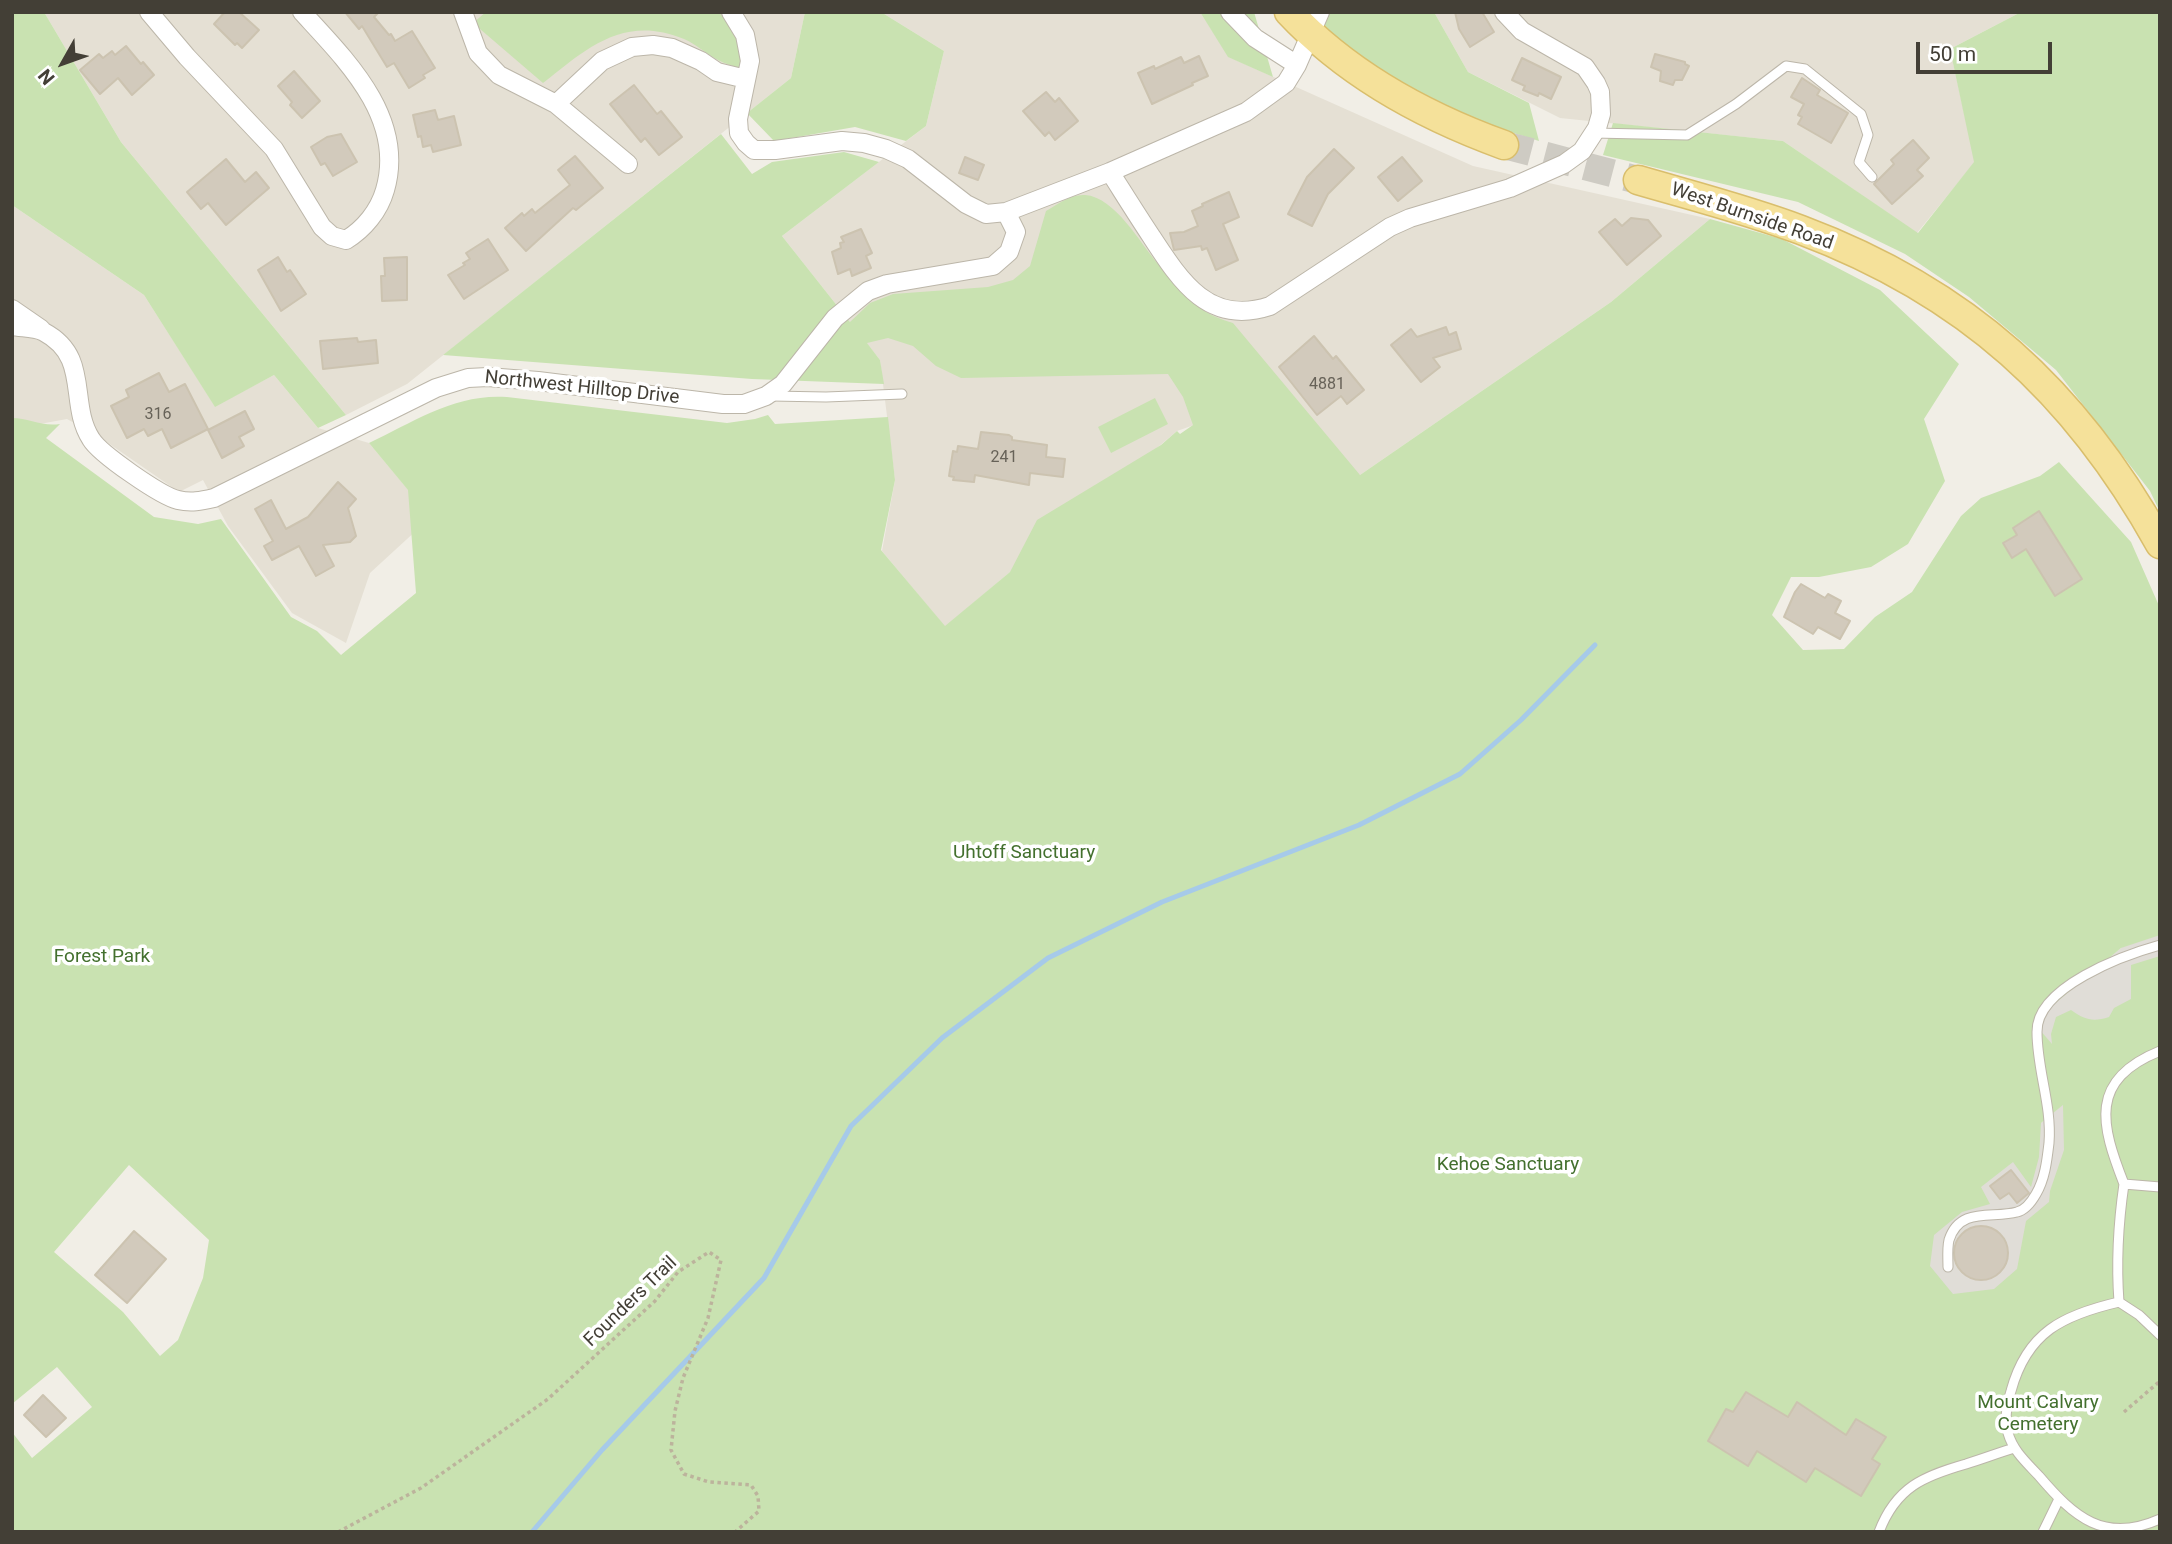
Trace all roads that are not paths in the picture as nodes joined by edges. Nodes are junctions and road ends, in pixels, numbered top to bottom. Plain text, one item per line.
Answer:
1 (149, 12) edge
2 (302, 12) edge
3 (463, 12) edge
4 (731, 12) edge
5 (1230, 12) edge
6 (1289, 12) edge
7 (1504, 12) edge
8 (1315, 23) edge
9 (1297, 65) junction
10 (746, 79) junction
11 (556, 104) junction
12 (1594, 134) junction
13 (1504, 145) tunnel mouth
14 (628, 164) dead end
15 (1110, 172) junction
16 (1872, 177) dead end
17 (1639, 180) tunnel mouth
18 (1006, 212) junction
19 (12, 309) edge
20 (12, 326) edge
21 (42, 331) junction
22 (902, 394) dead end
23 (766, 396) junction
24 (2160, 544) edge
25 (2160, 945) edge
26 (2160, 1051) edge
27 (2124, 1184) junction
28 (2160, 1187) edge
29 (1948, 1267) dead end
30 (2119, 1302) junction
31 (2160, 1335) edge
32 (2014, 1448) junction
33 (2059, 1499) junction
34 (2160, 1519) edge
35 (1879, 1532) edge
36 (2043, 1532) edge

1 - 2 street
3 - 11 street
4 - 10 street
5 - 9 street
6 - 8 main road
7 - 12 street
8 - 9 street
8 - 13 main road
9 - 15 street
10 - 11 street
10 - 18 street
11 - 14 street
12 - 15 street
12 - 16 lane
15 - 18 street
17 - 24 main road, West Burnside Road
18 - 23 street, Northwest Hilltop Drive
19 - 21 street, Northwest Hilltop Drive
20 - 21 street
21 - 23 street, Northwest Hilltop Drive
22 - 23 lane
25 - 29 lane
26 - 27 lane
27 - 28 lane
27 - 30 lane
30 - 31 lane
30 - 32 lane
32 - 33 lane
32 - 35 lane
33 - 34 lane
33 - 36 lane

